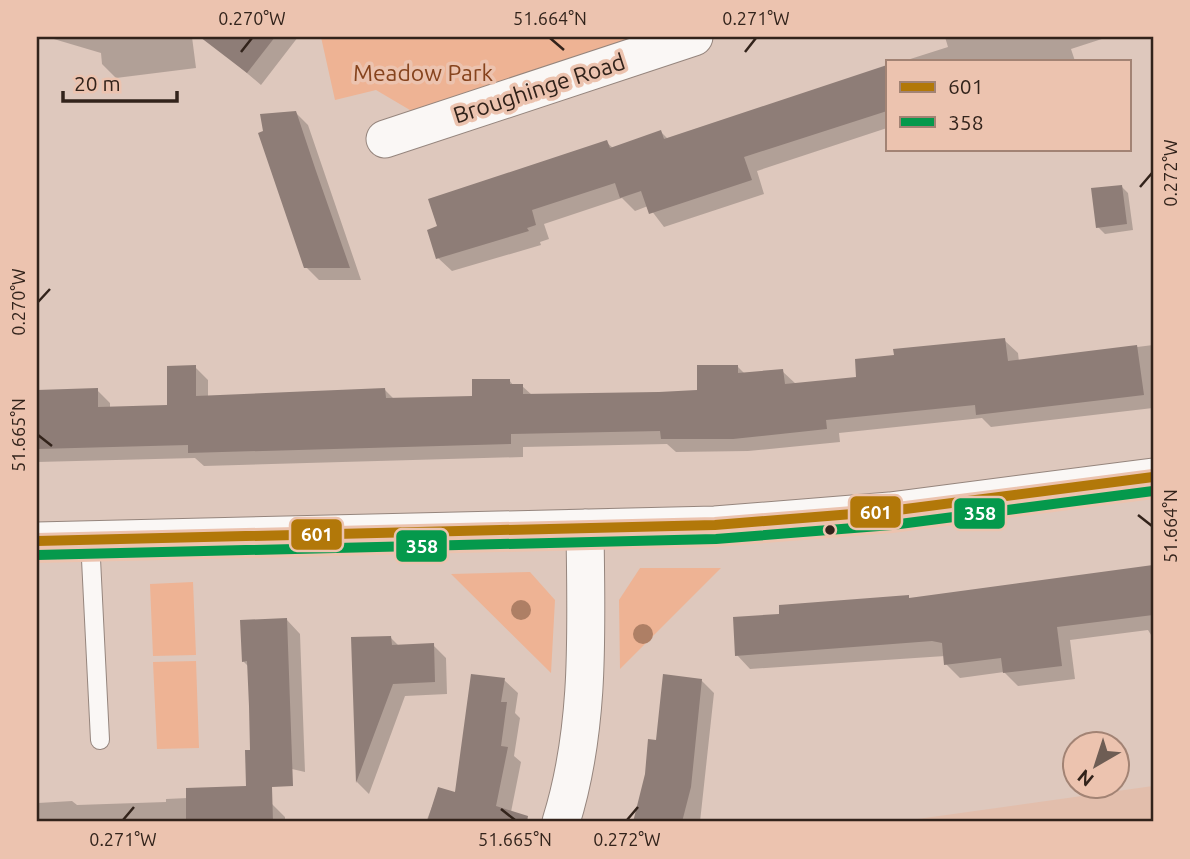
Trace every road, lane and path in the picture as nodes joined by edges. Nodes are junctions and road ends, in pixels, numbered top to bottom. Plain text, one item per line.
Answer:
1 (694, 37) edge
2 (385, 139) dead end
3 (1153, 477) edge
4 (584, 528) junction
5 (90, 539) junction
6 (37, 541) edge
7 (100, 740) dead end
8 (561, 822) edge

1 - 2 street, Broughinge Road
3 - 4 street
4 - 5 street
4 - 8 street
5 - 6 street
5 - 7 lane

